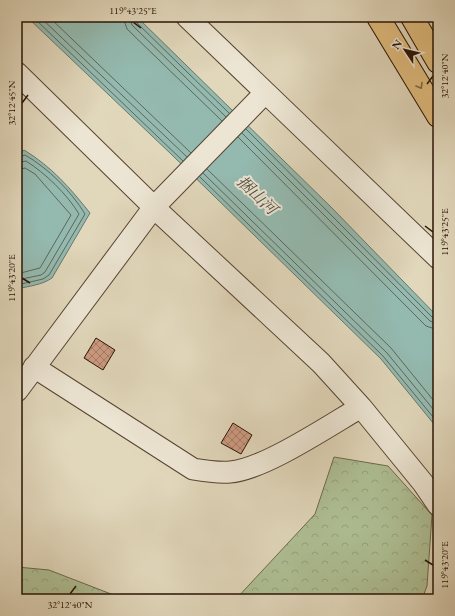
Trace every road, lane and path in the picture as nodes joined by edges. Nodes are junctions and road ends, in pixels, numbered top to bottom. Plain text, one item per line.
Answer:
1 (187, 17) edge
2 (378, 17) edge
3 (412, 17) edge
4 (438, 62) edge
5 (17, 73) edge
6 (265, 93) junction
7 (438, 116) edge
8 (154, 207) junction
9 (438, 258) edge
10 (34, 367) junction
11 (17, 391) edge
12 (361, 407) junction
13 (438, 505) edge

1 - 6 street
2 -> 7 main road
3 - 4 main road
5 - 8 street
6 - 8 street
6 - 9 street
8 - 10 street
8 - 12 street
10 - 11 street
10 - 12 street
12 - 13 street

